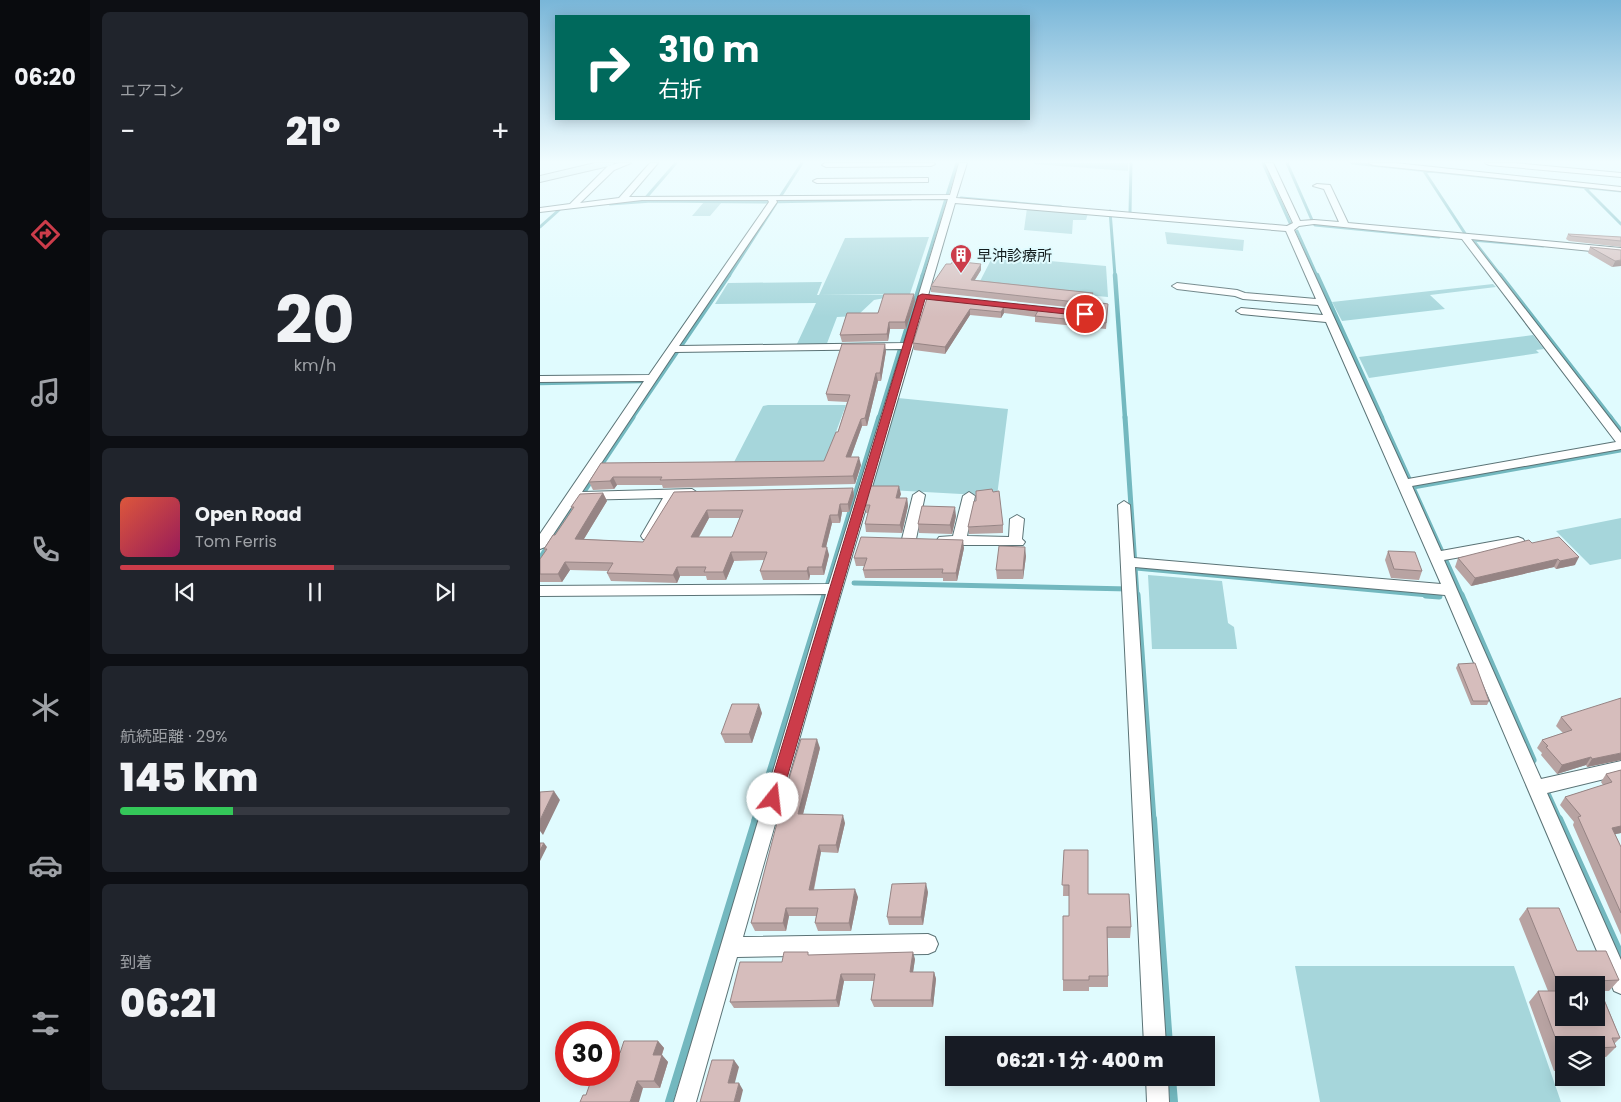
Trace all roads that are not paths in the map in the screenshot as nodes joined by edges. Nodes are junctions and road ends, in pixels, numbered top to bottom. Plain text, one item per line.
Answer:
1 (766, 214) edge
2 (945, 214) edge
3 (1130, 214) edge
4 (1289, 214) edge
5 (1339, 214) edge
6 (1344, 225) junction
7 (1293, 226) junction
8 (1465, 237) junction
9 (1621, 251) edge
10 (1177, 286) dead end
11 (1322, 302) junction
12 (1241, 310) dead end
13 (1330, 319) junction
14 (902, 346) junction
15 (678, 349) junction
16 (652, 378) junction
17 (540, 379) edge
18 (1621, 440) edge
19 (1621, 445) edge
20 (1408, 483) junction
21 (700, 493) edge
22 (672, 494) junction
23 (919, 495) dead end
24 (578, 496) junction
25 (969, 496) dead end
26 (1124, 505) dead end
27 (1016, 519) dead end
28 (958, 540) junction
29 (1518, 542) edge
30 (540, 544) edge
31 (642, 545) edge
32 (1442, 556) junction
33 (1133, 562) junction
34 (829, 589) junction
35 (1450, 590) junction
36 (540, 591) edge
37 (1621, 768) edge
38 (1542, 787) junction
39 (928, 944) dead end
40 (730, 947) junction
41 (1621, 984) edge
42 (1154, 1036) edge
43 (1157, 1086) edge
44 (685, 1102) edge
45 (1158, 1102) edge

1 - 15 street
2 - 14 street
3 - 7 street
4 - 7 street
5 - 6 street
6 - 7 street
6 - 8 street
7 - 11 street
8 - 9 street
8 - 18 street
10 - 11 street
11 - 13 street
12 - 13 street
13 - 20 street
14 - 15 street
14 - 34 street
15 - 16 street
16 - 17 street
16 - 24 street
19 - 20 street
20 - 32 street
21 - 22 street
22 - 24 street
22 - 31 street
23 - 28 street
24 - 30 street
25 - 28 street
26 - 33 street
27 - 28 street
29 - 32 street
32 - 35 street
33 - 35 street
33 - 42 street
34 - 36 street
34 - 40 street
35 - 38 street
37 - 38 street
38 - 41 street
39 - 40 street
40 - 44 street
43 - 45 street

